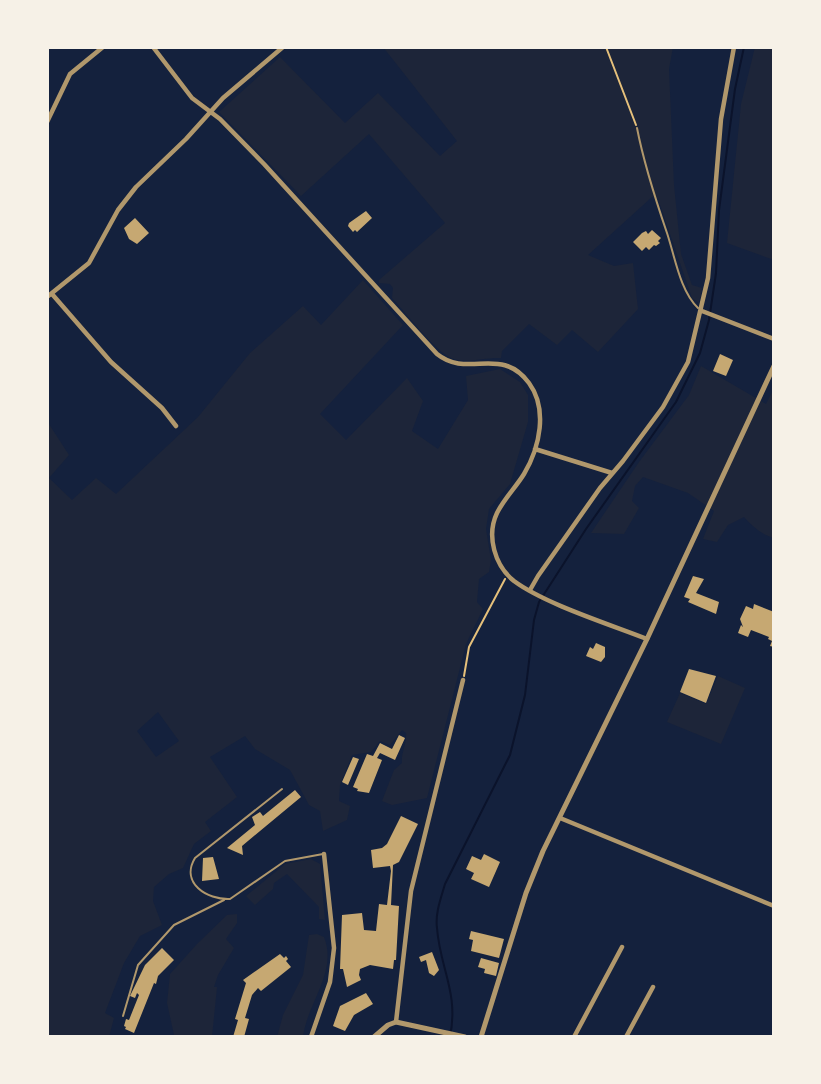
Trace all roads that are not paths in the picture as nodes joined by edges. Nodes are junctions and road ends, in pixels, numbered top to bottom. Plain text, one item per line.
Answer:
1 (103, 47) edge
2 (153, 47) edge
3 (283, 47) edge
4 (734, 47) edge
5 (211, 112) junction
6 (47, 121) edge
7 (637, 128) road end
8 (50, 295) edge
9 (703, 312) junction
10 (774, 339) edge
11 (774, 366) edge
12 (176, 426) dead end
13 (535, 449) junction
14 (613, 473) junction
15 (530, 590) junction
16 (647, 639) junction
17 (463, 680) road end
18 (282, 789) dead end
19 (560, 818) junction
20 (324, 854) joint
21 (225, 899) junction
22 (774, 906) edge
23 (622, 947) dead end
24 (653, 987) dead end
25 (122, 1016) dead end
26 (396, 1022) junction
27 (463, 1036) edge
28 (312, 1037) edge
29 (374, 1037) edge
30 (481, 1037) edge
31 (574, 1037) edge
32 (626, 1037) edge

1 - 6 street
2 - 5 street
3 - 5 street
4 - 9 street
5 - 8 street
5 - 13 street
7 - 9 lane
8 - 12 street
9 - 10 street
9 - 14 street
11 - 16 street
13 - 14 street
13 - 15 street
14 - 15 street
15 - 16 street
16 - 19 street
17 - 26 street
18 - 21 lane
19 - 22 street
19 - 30 street
20 - 21 lane
20 - 28 street
21 - 25 lane
23 - 31 street
24 - 32 street
26 - 27 street
26 - 29 street

